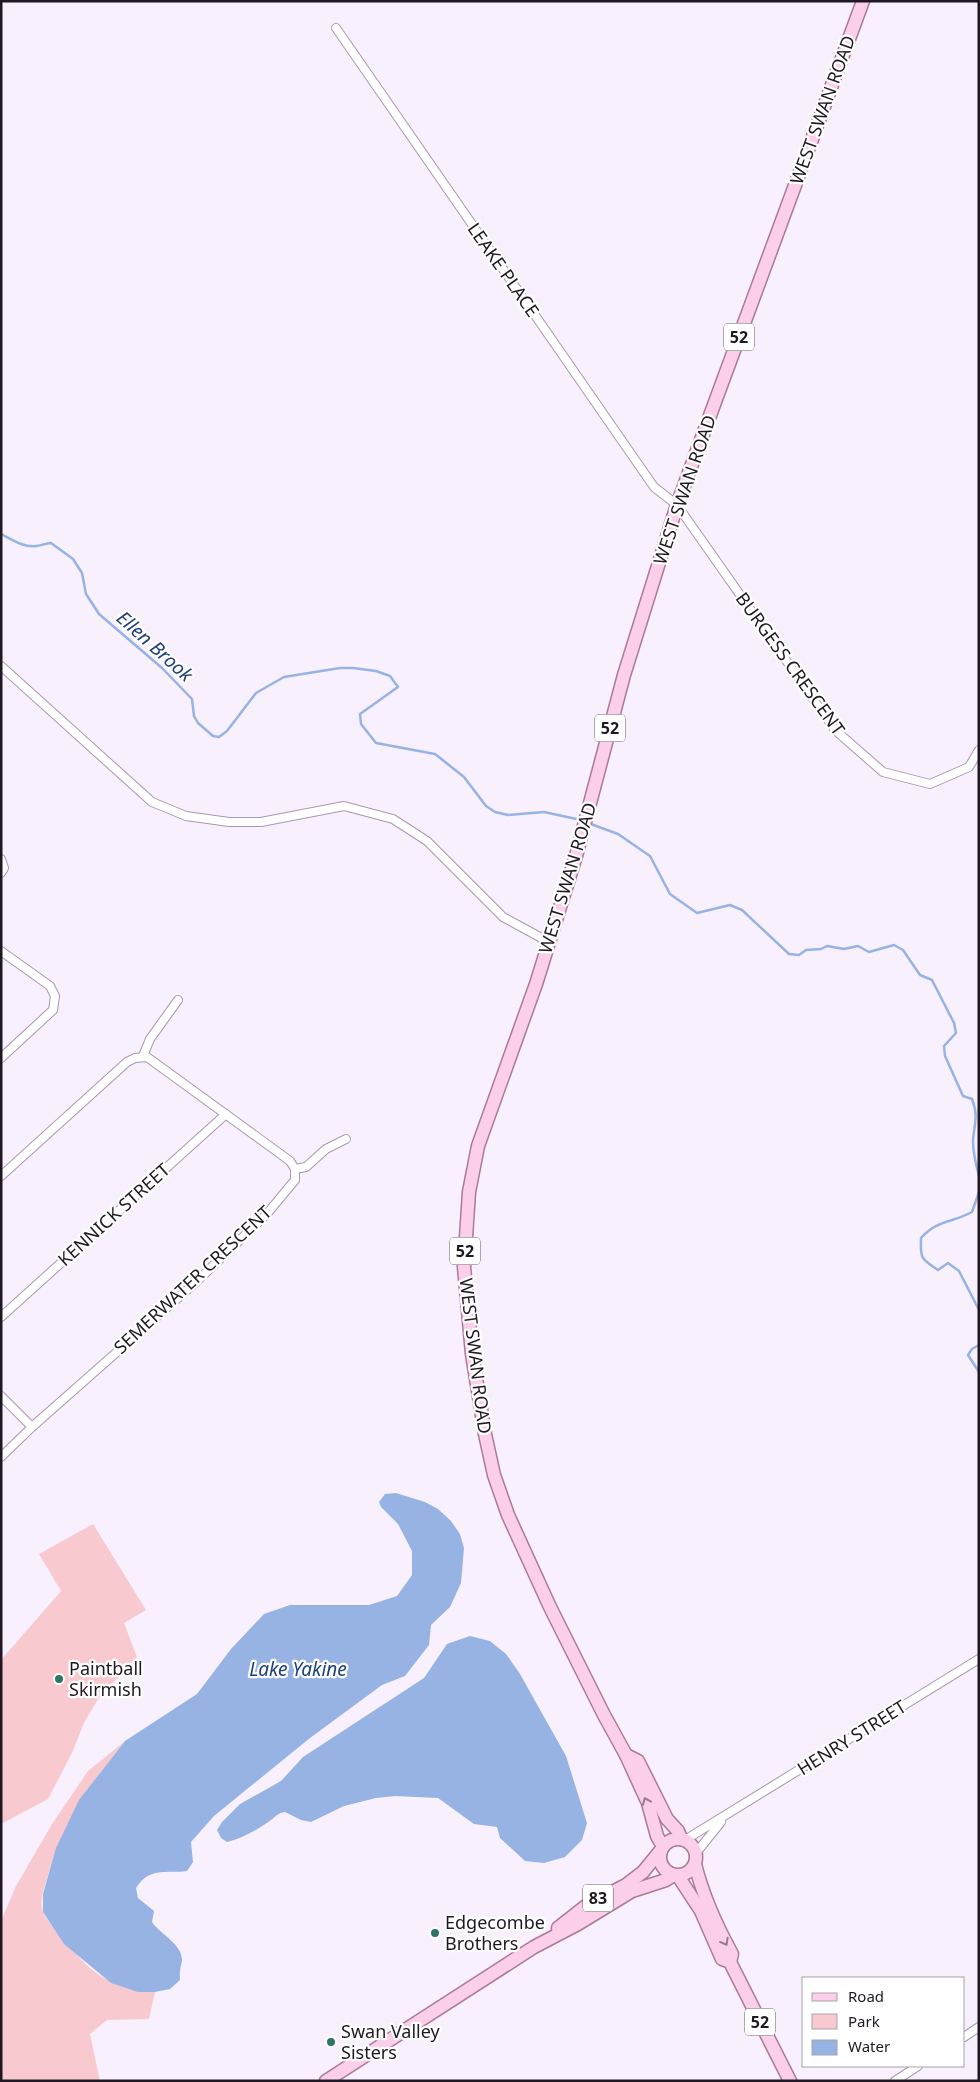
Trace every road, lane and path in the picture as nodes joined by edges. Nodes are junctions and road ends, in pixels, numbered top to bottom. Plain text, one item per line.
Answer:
1 (863, 1) edge
2 (336, 28) dead end
3 (677, 505) junction
4 (1, 666) edge
5 (979, 750) edge
6 (1, 859) edge
7 (1, 873) edge
8 (548, 942) junction
9 (1, 951) edge
10 (178, 1000) dead end
11 (143, 1056) junction
12 (1, 1058) edge
13 (226, 1114) junction
14 (346, 1139) dead end
15 (295, 1169) junction
16 (1, 1176) edge
17 (1, 1317) edge
18 (1, 1396) edge
19 (32, 1427) junction
20 (1, 1457) edge
21 (979, 1659) edge
22 (626, 1755) junction
23 (726, 1817) junction
24 (683, 1840) junction
25 (662, 1849) junction
26 (696, 1858) junction
27 (676, 1876) junction
28 (534, 1947) junction
29 (730, 1962) junction
30 (979, 2027) edge
31 (965, 2036) edge
32 (916, 2067) edge
33 (326, 2081) edge
34 (790, 2081) edge
35 (895, 2081) edge

1 - 3 main road, WEST SWAN ROAD / 52
2 - 3 street, LEAKE PLACE
3 - 5 street, BURGESS CRESCENT
3 - 8 main road, WEST SWAN ROAD / 52
4 - 8 street
6 - 7 street
8 - 22 main road, WEST SWAN ROAD / 52
9 - 12 street
10 - 11 street
11 - 13 street
11 - 16 street
13 - 15 street
13 - 17 street, KENNICK STREET
14 - 15 street
15 - 19 street, SEMERWATER CRESCENT
18 - 19 street
19 - 20 street, SEMERWATER CRESCENT
21 - 23 street, HENRY STREET
22 - 24 main road, WEST SWAN ROAD / 52
25 -> 22 main road, WEST SWAN ROAD / 52
23 - 24 street, HENRY STREET
23 - 26 street, HENRY STREET
24 - 25 main road
24 - 26 main road, 52
25 - 27 main road, 52
25 - 28 main road, 83
26 - 27 main road
26 -> 29 main road, 52
27 - 28 main road, 83
27 - 29 main road, 52
28 - 33 main road, 83
29 - 34 main road, 52
30 - 31 street
32 - 35 street

